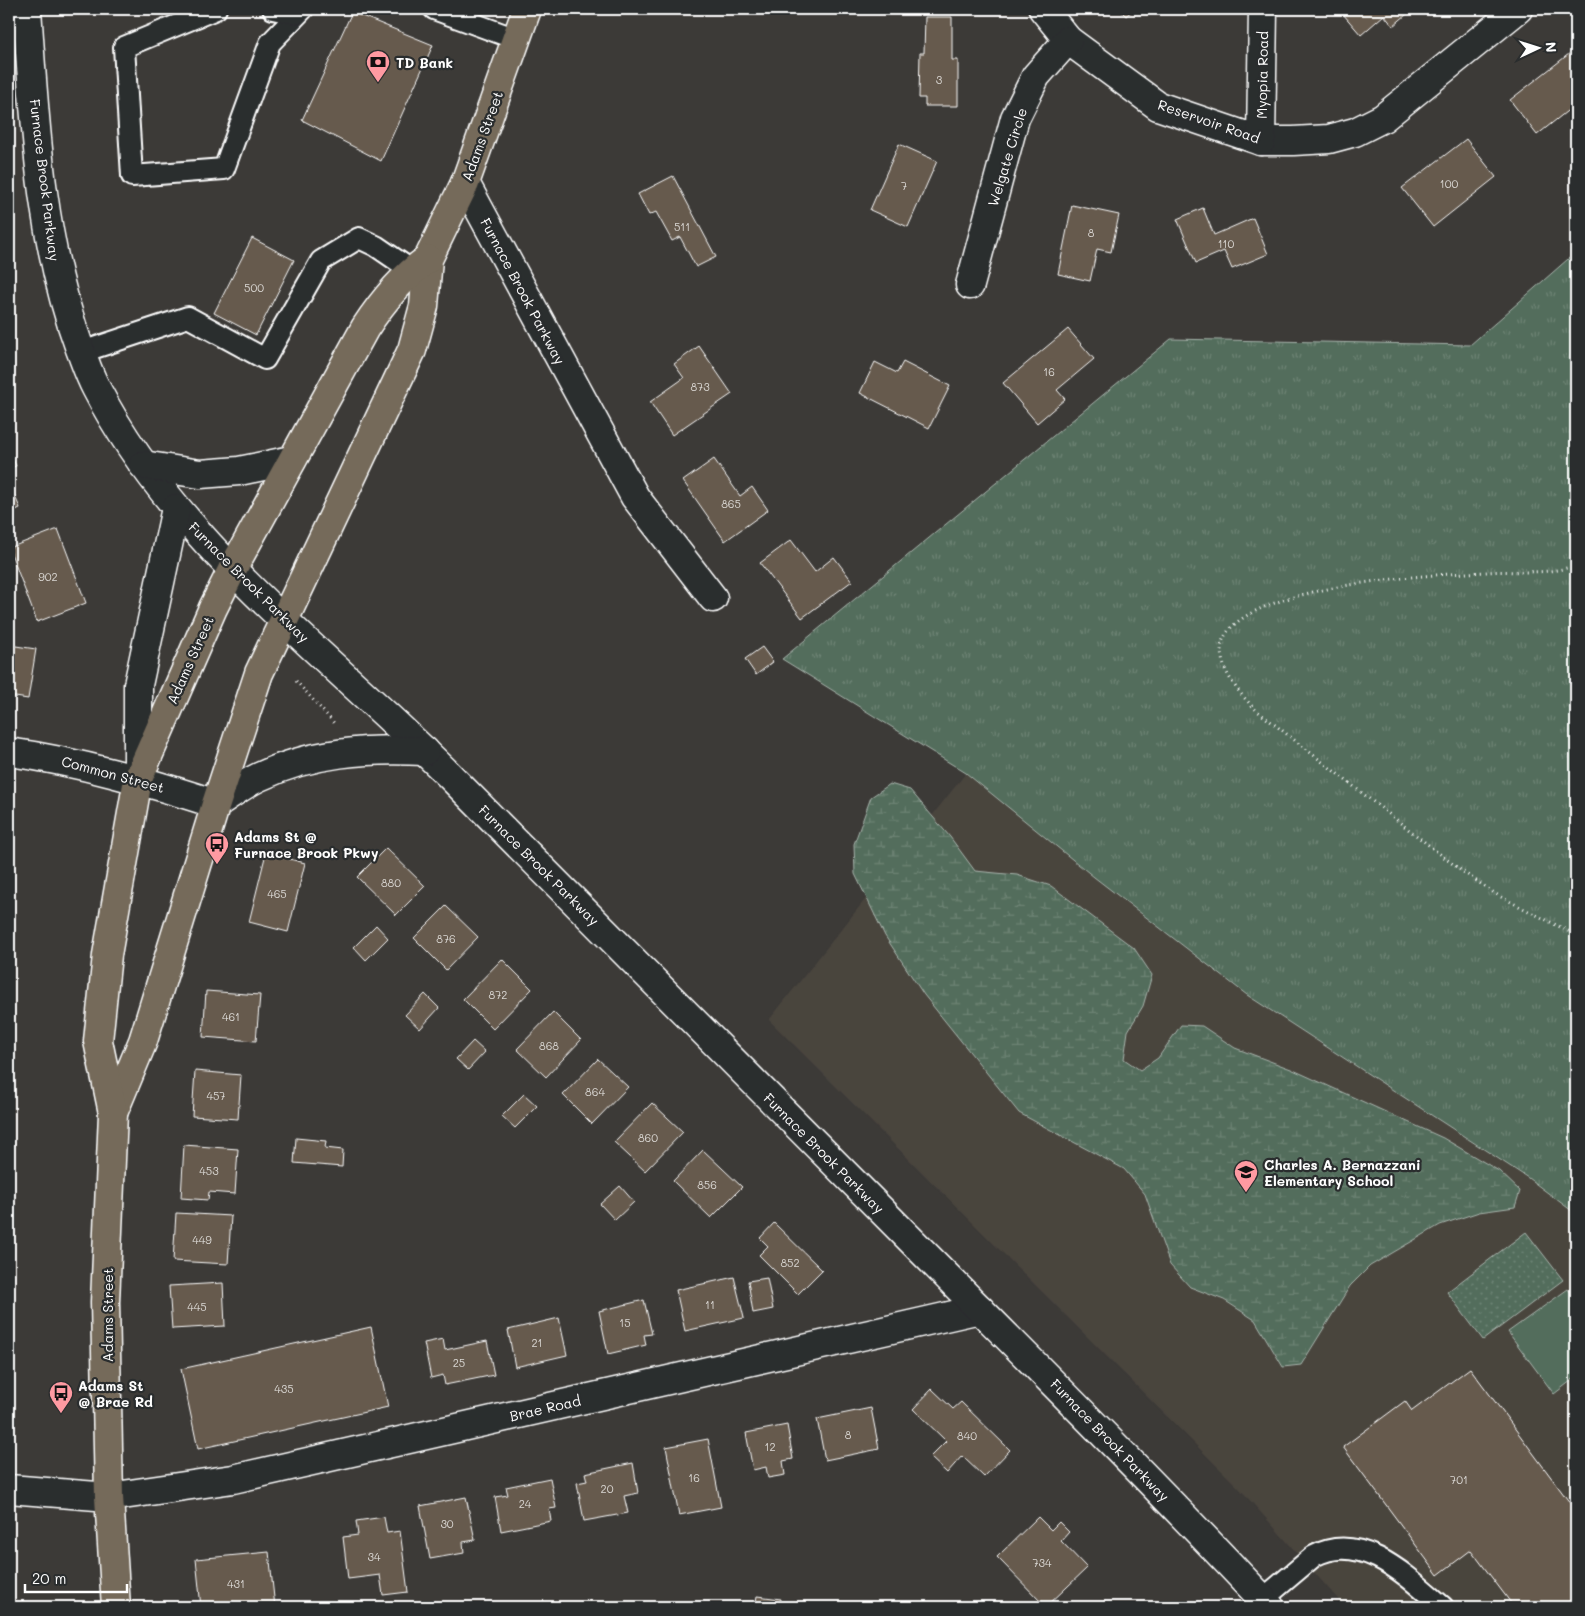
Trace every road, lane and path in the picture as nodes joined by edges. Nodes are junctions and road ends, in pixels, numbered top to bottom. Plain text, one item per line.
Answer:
1 (28, 9) edge
2 (216, 9) edge
3 (273, 9) edge
4 (434, 9) edge
5 (527, 9) edge
6 (1043, 9) edge
7 (1264, 9) edge
8 (1518, 9) edge
9 (300, 11) edge
10 (516, 39) junction
11 (1068, 40) junction
12 (1261, 141) junction
13 (464, 183) junction
14 (419, 265) junction
15 (970, 285) dead end
16 (82, 352) junction
17 (292, 460) junction
18 (143, 465) junction
19 (176, 508) junction
20 (1576, 565) edge
21 (232, 568) junction
22 (713, 598) dead end
23 (285, 619) junction
24 (296, 681) dead end
25 (340, 729) dead end
26 (425, 751) junction
27 (9, 752) edge
28 (138, 779) junction
29 (216, 804) junction
30 (1576, 935) edge
31 (113, 1113) junction
32 (980, 1308) junction
33 (9, 1489) edge
34 (109, 1496) junction
35 (1266, 1603) edge
36 (116, 1607) edge
37 (1442, 1607) edge

1 - 16 main road, Furnace Brook Parkway
2 - 9 lane
3 - 9 lane
4 - 10 lane
5 - 10 main road, Adams Street
6 - 11 main road, Reservoir Road
7 - 12 main road, Myopia Road
8 - 12 main road, Reservoir Road
10 - 13 main road, Adams Street
11 - 12 main road, Reservoir Road
11 - 15 main road, Welgate Circle
13 - 14 main road, Adams Street
13 - 22 main road, Furnace Brook Parkway
14 - 16 lane
14 - 17 main road, Adams Street
14 - 23 main road, Adams Street
16 - 18 main road, Furnace Brook Parkway
17 - 18 main road
17 - 21 main road, Adams Street
18 - 19 main road, Furnace Brook Parkway
19 - 21 main road, Furnace Brook Parkway
19 - 28 main road
20 - 30 path
21 - 23 main road, Furnace Brook Parkway
21 - 28 main road, Adams Street
23 - 26 main road, Furnace Brook Parkway
23 - 29 main road, Adams Street
24 - 25 path
26 - 29 main road
26 - 32 main road, Furnace Brook Parkway
27 - 28 main road, Common Street
28 - 29 main road, Common Street
28 - 31 main road, Adams Street
29 - 31 main road, Adams Street
31 - 34 main road, Adams Street
32 - 34 main road, Brae Road
32 - 35 main road, Furnace Brook Parkway
33 - 34 main road, Brae Road
34 - 36 main road, Adams Street
35 - 37 lane

